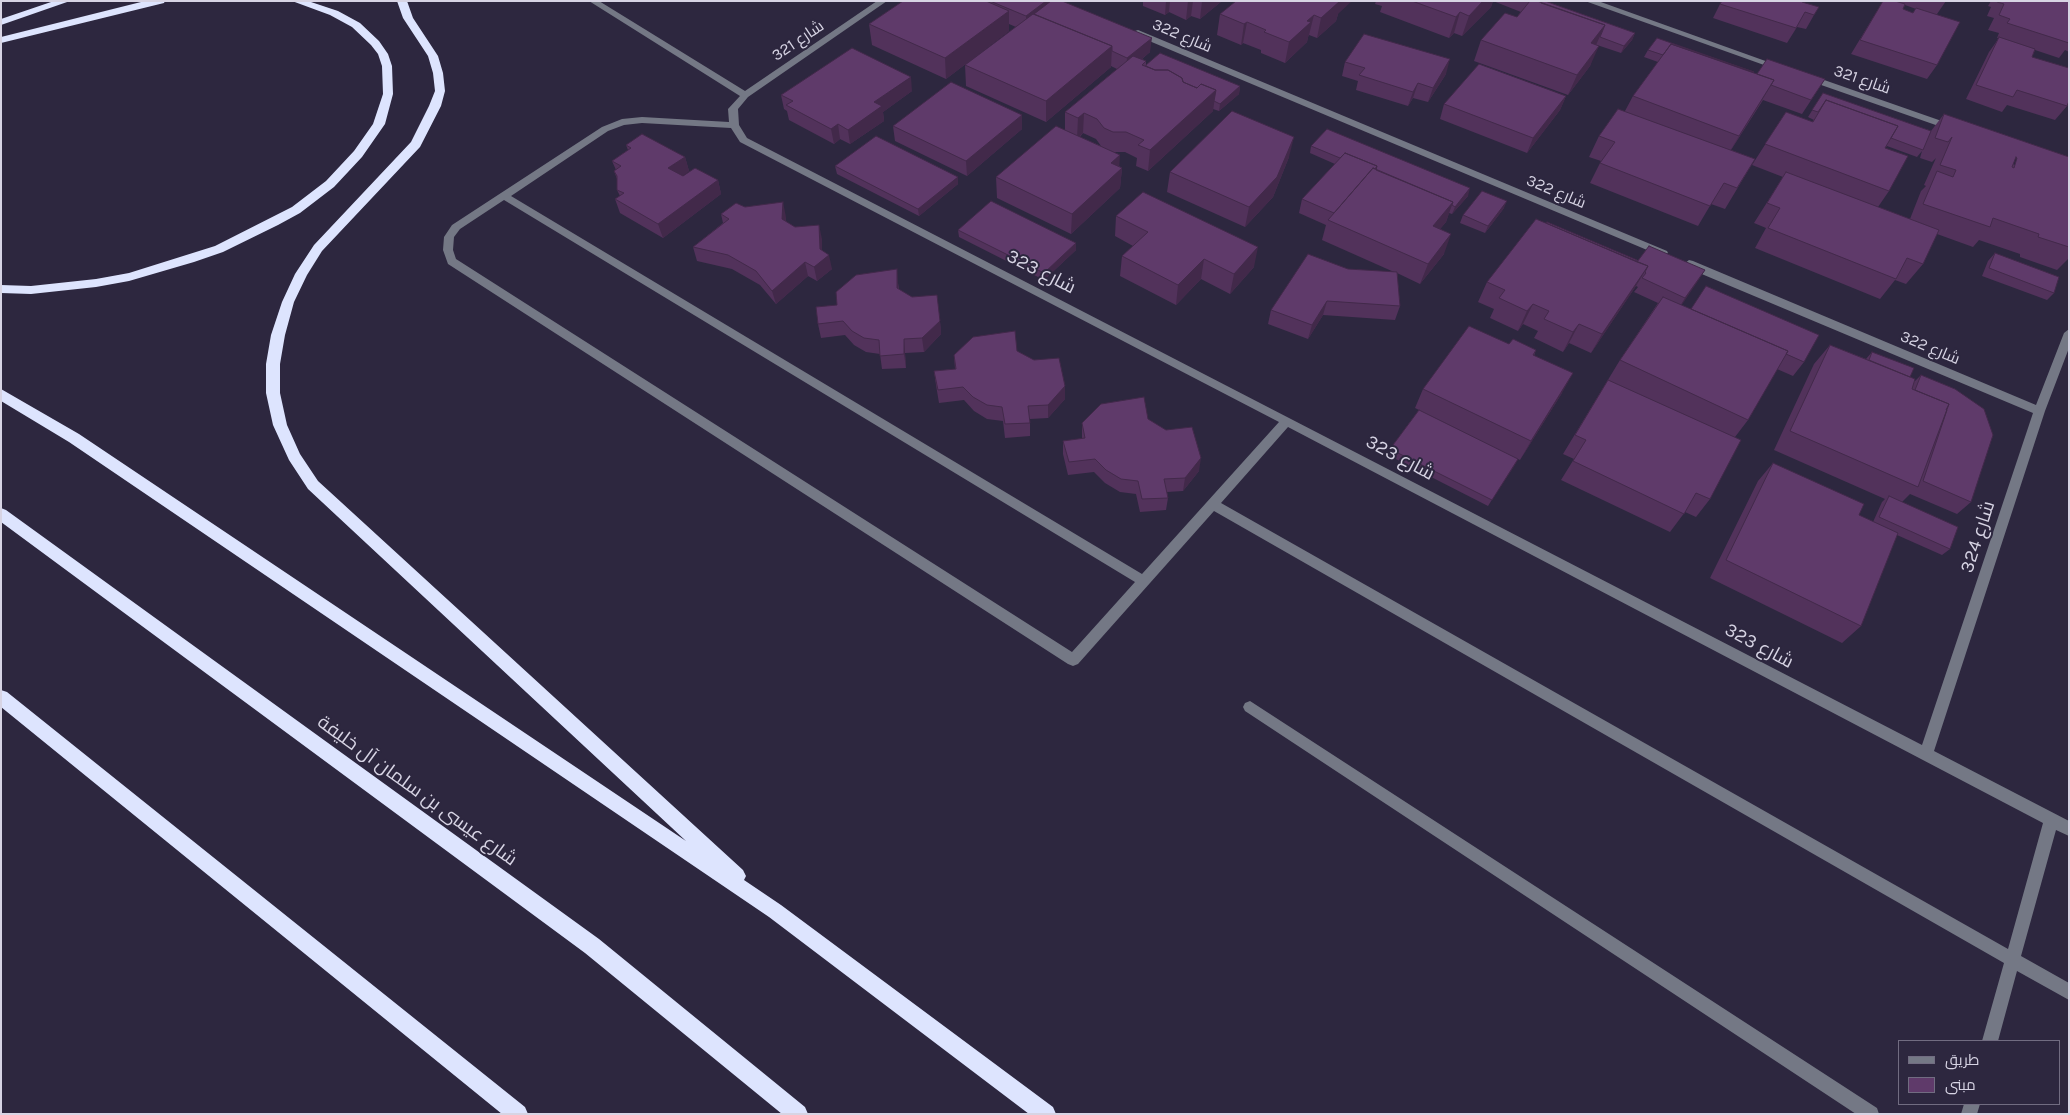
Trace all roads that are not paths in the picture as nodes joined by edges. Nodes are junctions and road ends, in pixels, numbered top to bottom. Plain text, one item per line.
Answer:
1 (65, 1) edge
2 (160, 1) edge
3 (296, 1) edge
4 (402, 1) edge
5 (593, 1) edge
6 (883, 1) edge
7 (1589, 1) edge
8 (1, 22) edge
9 (1125, 28) edge
10 (1, 40) edge
11 (1787, 70) edge
12 (1796, 73) edge
13 (745, 95) junction
14 (734, 125) junction
15 (1965, 132) edge
16 (504, 196) junction
17 (1, 289) edge
18 (2069, 333) edge
19 (2066, 348) edge
20 (1, 394) edge
21 (2039, 411) junction
22 (1287, 420) junction
23 (1212, 504) junction
24 (1, 514) edge
25 (1142, 580) junction
26 (1, 696) edge
27 (1250, 708) dead end
28 (1926, 754) junction
29 (2051, 820) junction
30 (2069, 829) edge
31 (775, 911) junction
32 (2013, 960) junction
33 (2069, 992) edge
34 (1990, 1040) edge
35 (518, 1114) edge
36 (798, 1114) edge
37 (1046, 1114) edge
38 (1871, 1114) edge

1 - 8 highway
2 - 10 highway
3 - 17 highway
4 - 31 highway
5 - 13 street
6 - 13 street, شارع 321
7 - 11 street
9 - 21 street, شارع 322
12 - 15 street, شارع 321
13 - 14 street, شارع 321
14 - 16 street
14 - 22 street, شارع 323
16 - 25 street
16 - 25 street
18 - 19 street, شارع 324
19 - 21 street, شارع 324
20 - 31 highway
21 - 28 street, شارع 324
22 - 23 street
22 - 28 street, شارع 323
23 - 25 street
23 - 32 street
24 - 36 highway, شارع عيسى بن سلمان آل خليفة
26 - 35 highway
27 - 38 street
28 - 29 street, شارع 323
29 - 30 street, شارع 323
29 - 32 street
31 - 37 highway
32 - 33 street
32 - 34 street

